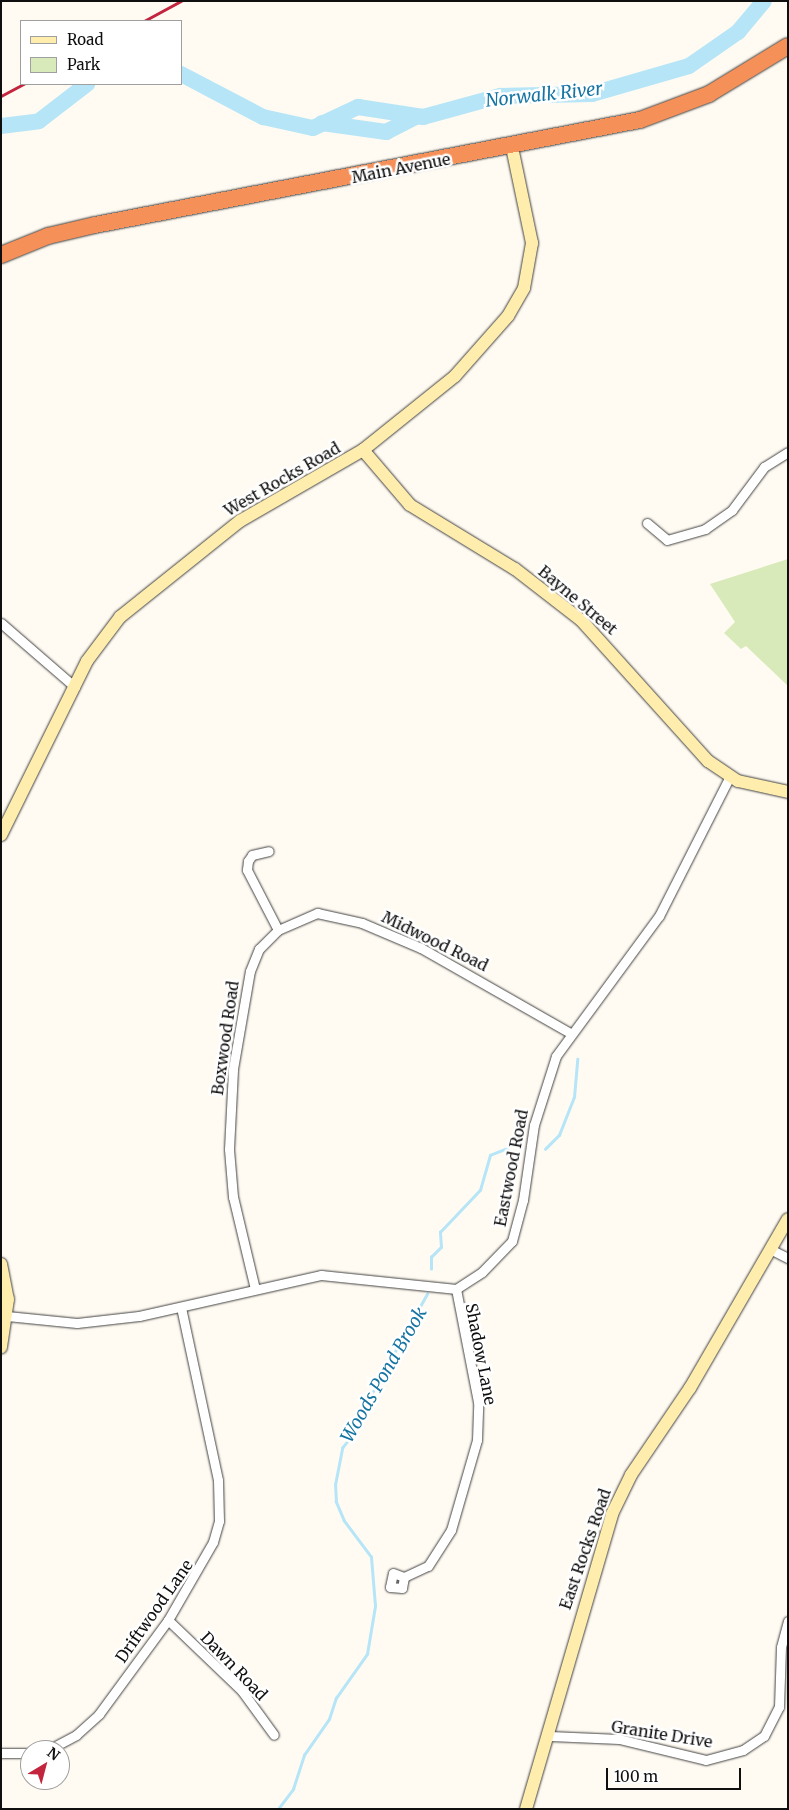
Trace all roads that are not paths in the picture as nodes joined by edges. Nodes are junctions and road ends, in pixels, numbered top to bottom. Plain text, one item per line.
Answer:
1 (788, 46) edge
2 (512, 147) junction
3 (1, 255) edge
4 (363, 450) junction
5 (788, 452) edge
6 (647, 523) dead end
7 (1, 623) edge
8 (75, 686) junction
9 (730, 776) junction
10 (788, 792) edge
11 (1, 835) edge
12 (269, 851) dead end
13 (278, 930) junction
14 (570, 1032) junction
15 (788, 1219) edge
16 (770, 1249) junction
17 (788, 1258) edge
18 (1, 1264) edge
19 (255, 1289) junction
20 (456, 1289) junction
21 (181, 1308) junction
22 (8, 1316) junction
23 (1, 1347) edge
24 (404, 1577) dead end
25 (168, 1620) junction
26 (788, 1621) edge
27 (274, 1735) dead end
28 (550, 1736) junction
29 (67, 1740) edge
30 (1, 1753) edge
31 (20, 1753) edge
32 (526, 1809) edge

1 - 2 highway, Main Avenue
2 - 3 highway, Main Avenue
2 - 4 street, West Rocks Road
4 - 8 street, West Rocks Road
4 - 9 street, Bayne Street
5 - 6 street
7 - 8 street
8 - 11 street, West Rocks Road
9 - 10 street, Bayne Street
9 - 14 street, Eastwood Road
12 - 13 street
13 - 14 street, Midwood Road
13 - 19 street, Boxwood Road
14 - 20 street, Eastwood Road
15 - 16 street, East Rocks Road
16 - 17 street
16 - 28 street, East Rocks Road
18 - 22 street
19 - 20 street
19 - 21 street
20 - 24 street, Shadow Lane
21 - 22 street
21 - 25 street, Driftwood Lane
22 - 23 street
25 - 27 street, Dawn Road
25 - 29 street, Driftwood Lane
26 - 28 street, Granite Drive
28 - 32 street, East Rocks Road
30 - 31 street

